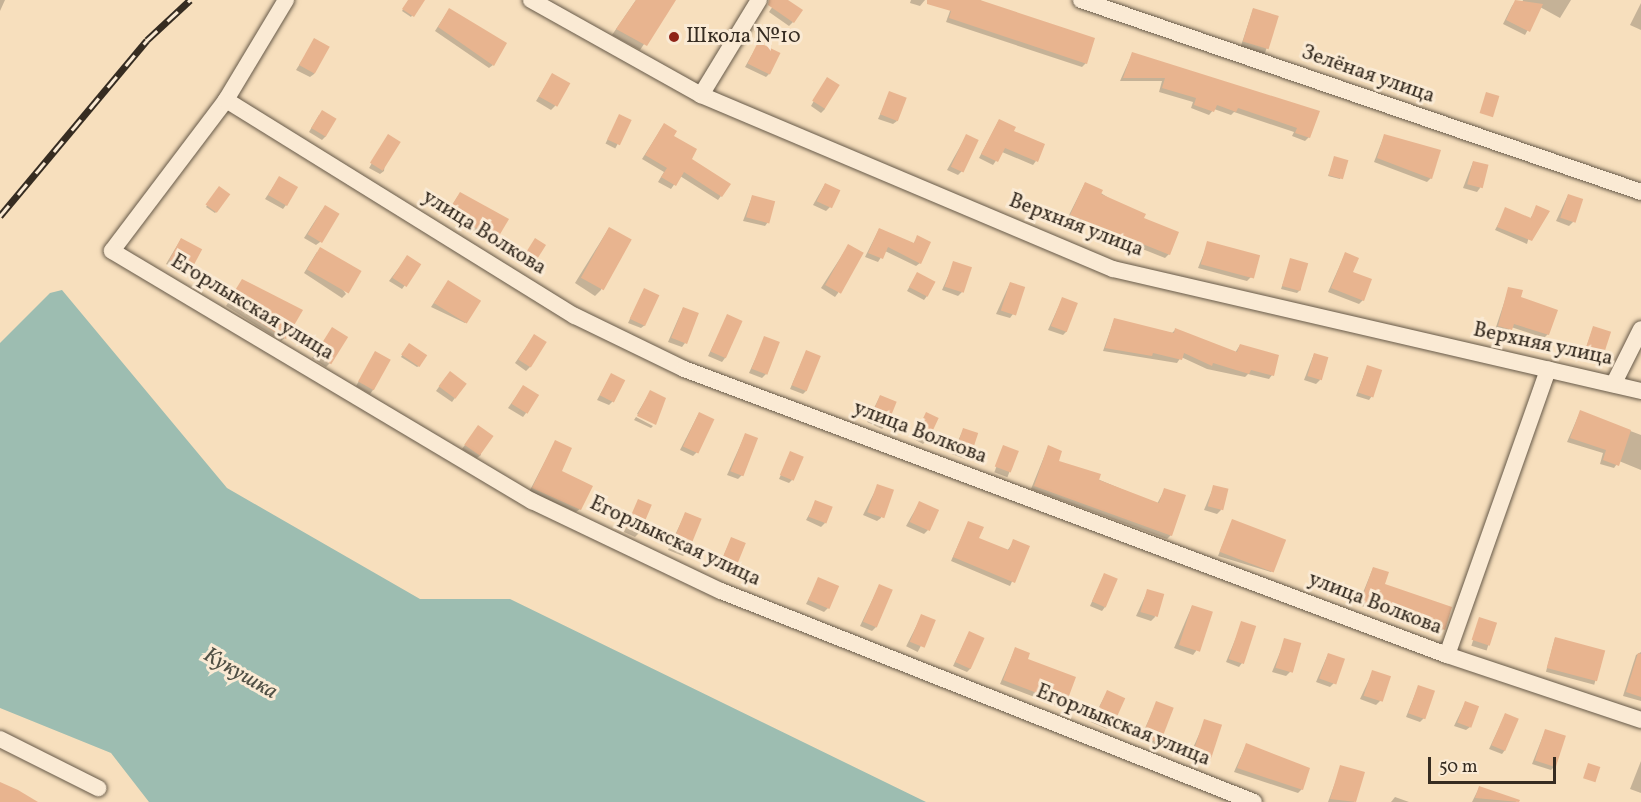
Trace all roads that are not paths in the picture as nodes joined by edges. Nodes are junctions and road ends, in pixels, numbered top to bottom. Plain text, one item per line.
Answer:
1 (286, 0) edge
2 (531, 0) edge
3 (759, 0) edge
4 (1081, 0) edge
5 (701, 95) junction
6 (226, 100) junction
7 (1641, 192) edge
8 (1641, 329) edge
9 (1548, 369) junction
10 (1614, 383) junction
11 (1641, 391) edge
12 (1447, 655) junction
13 (1641, 720) edge
14 (0, 739) edge
15 (98, 788) dead end
16 (1254, 802) edge

1 - 6 street
2 - 5 street, Верхняя улица
3 - 5 street
4 - 7 street, Зелёная улица
5 - 9 street, Верхняя улица
6 - 12 street, улица Волкова
6 - 16 street, Егорлыкская улица
8 - 10 street
9 - 10 street, Верхняя улица
9 - 12 street
10 - 11 street, Верхняя улица
12 - 13 street, улица Волкова
14 - 15 street

